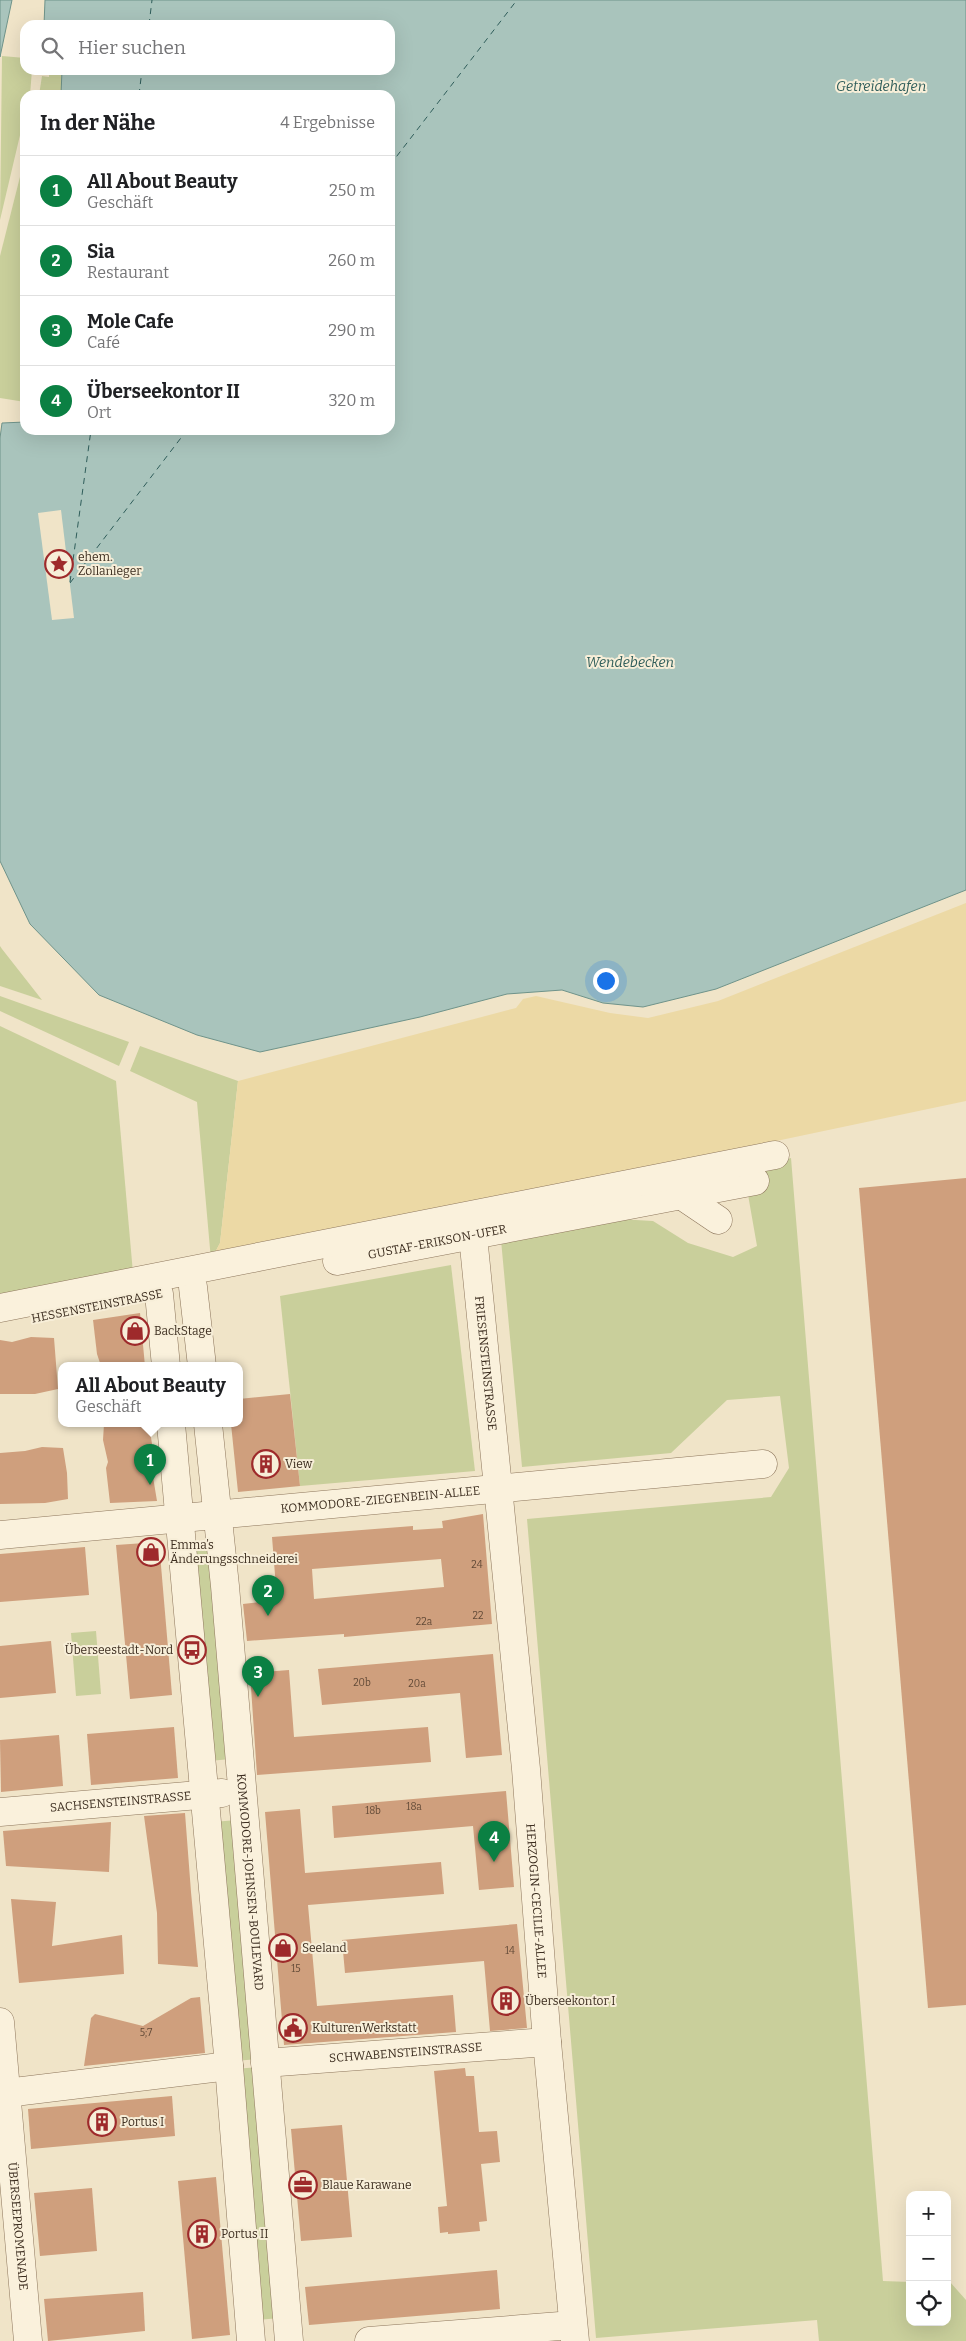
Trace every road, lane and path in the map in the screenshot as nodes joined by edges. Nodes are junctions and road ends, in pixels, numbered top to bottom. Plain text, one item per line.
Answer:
1 (775, 1155) dead end
2 (755, 1181) dead end
3 (681, 1195) junction
4 (718, 1220) dead end
5 (473, 1236) junction
6 (193, 1287) junction
7 (159, 1294) junction
8 (0, 1308) edge
9 (0, 1324) edge
10 (166, 1362) edge
11 (202, 1362) edge
12 (171, 1427) edge
13 (208, 1427) edge
14 (763, 1464) dead end
15 (496, 1489) junction
16 (218, 1514) junction
17 (180, 1517) junction
18 (0, 1535) edge
19 (241, 1791) junction
20 (205, 1795) junction
21 (0, 1812) edge
22 (0, 2022) edge
23 (547, 2042) junction
24 (265, 2063) junction
25 (229, 2066) junction
26 (6, 2093) junction
27 (0, 2240) edge
28 (574, 2333) edge
29 (9, 2341) edge
30 (28, 2341) edge
31 (251, 2341) edge
32 (289, 2341) edge
33 (369, 2341) edge

1 - 8 street
2 - 3 street, GUSTAF-ERIKSON-UFER
3 - 4 street
3 - 5 street, GUSTAF-ERIKSON-UFER
5 - 6 street, GUSTAF-ERIKSON-UFER
5 - 15 street, FRIESENSTEINSTRASSE
6 - 7 street, HESSENSTEINSTRASSE
6 - 11 street
7 - 9 street, HESSENSTEINSTRASSE
7 - 10 street
12 - 17 street
13 - 16 street, KOMMODORE-JOHNSEN-BOULEVARD
14 - 15 street, KOMMODORE-ZIEGENBEIN-ALLEE
15 - 16 street, KOMMODORE-ZIEGENBEIN-ALLEE
15 - 23 street, HERZOGIN-CECILIE-ALLEE
16 - 17 street, KOMMODORE-ZIEGENBEIN-ALLEE
16 - 19 street, KOMMODORE-JOHNSEN-BOULEVARD
17 - 18 street, KOMMODORE-ZIEGENBEIN-ALLEE
17 - 20 street
19 - 20 street, SACHSENSTEINSTRASSE
19 - 24 street, KOMMODORE-JOHNSEN-BOULEVARD
20 - 21 street, SACHSENSTEINSTRASSE
20 - 25 street
22 - 26 street, ÜBERSEEPROMENADE
23 - 24 street, SCHWABENSTEINSTRASSE
23 - 28 street, HERZOGIN-CECILIE-ALLEE
24 - 32 street, KOMMODORE-JOHNSEN-BOULEVARD
25 - 26 street
25 - 31 street
26 - 30 street, ÜBERSEEPROMENADE
27 - 29 street, ÜBERSEEPROMENADE
28 - 33 street

